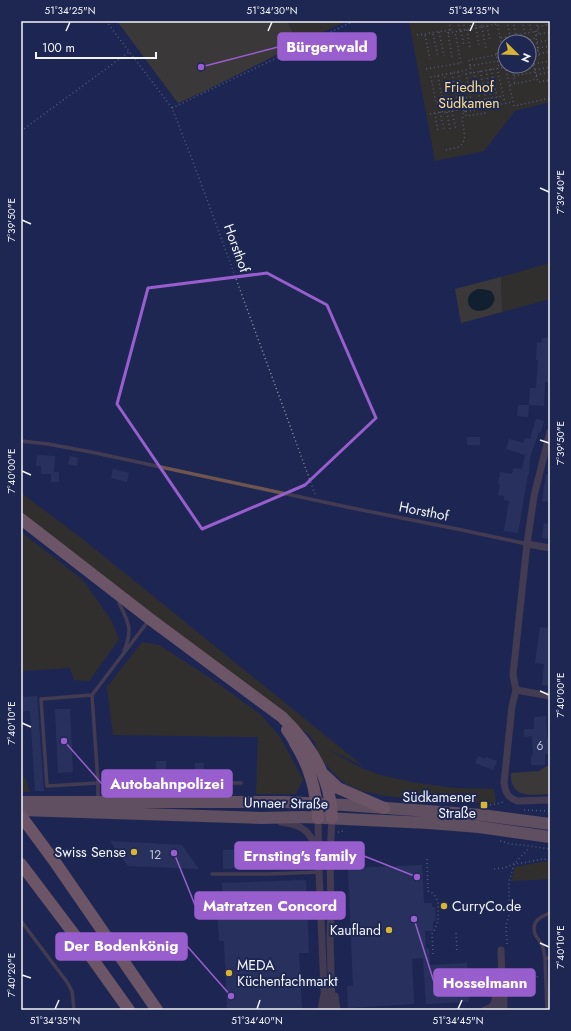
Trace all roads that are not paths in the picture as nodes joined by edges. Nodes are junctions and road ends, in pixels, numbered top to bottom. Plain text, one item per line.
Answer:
1 (550, 432) edge
2 (21, 441) edge
3 (21, 519) edge
4 (21, 526) edge
5 (527, 544) junction
6 (550, 548) edge
7 (119, 603) junction
8 (148, 622) junction
9 (123, 654) junction
10 (516, 690) junction
11 (92, 695) junction
12 (550, 696) edge
13 (324, 775) junction
14 (98, 783) junction
15 (241, 783) dead end
16 (550, 800) edge
17 (21, 802) edge
18 (98, 802) junction
19 (214, 802) junction
20 (317, 804) junction
21 (332, 805) junction
22 (384, 808) junction
23 (21, 810) edge
24 (262, 818) junction
25 (318, 818) junction
26 (332, 818) junction
27 (24, 821) edge
28 (550, 824) edge
29 (550, 837) edge
30 (318, 860) junction
31 (21, 864) edge
32 (319, 872) junction
33 (212, 874) dead end
34 (550, 913) edge
35 (21, 921) edge
36 (501, 950) dead end
37 (545, 958) junction
38 (550, 958) edge
39 (331, 978) junction
40 (502, 984) junction
41 (324, 990) junction
42 (74, 1010) edge
43 (129, 1010) edge
44 (157, 1010) edge
45 (321, 1010) edge
46 (327, 1010) edge
47 (332, 1010) edge
48 (337, 1010) edge
49 (485, 1010) edge
50 (498, 1010) edge
51 (504, 1010) edge
52 (547, 1010) edge

1 - 5 street
2 - 5 lane, Horsthof
3 - 8 highway
4 - 7 highway
5 - 6 street
5 - 10 street
7 - 8 highway
7 - 9 lane
8 - 9 lane
8 - 13 highway
8 - 20 highway
9 - 11 lane
10 - 12 street
10 - 16 street
11 - 14 lane
11 - 14 lane
13 - 21 highway
13 - 22 highway
14 - 18 lane
15 - 19 lane
17 - 18 main road, Unnaer Straße
18 - 19 main road, Unnaer Straße
19 - 20 main road, Unnaer Straße
20 - 21 main road, Unnaer Straße
20 - 25 highway
21 - 22 main road, Unnaer Straße
21 - 26 highway
22 - 28 main road, Unnaer Straße
23 - 24 main road, Unnaer Straße
24 - 25 main road, Unnaer Straße
24 - 30 street
25 - 26 main road, Unnaer Straße
25 - 30 street
26 - 29 main road, Unnaer Straße
26 - 39 street
27 - 44 highway
30 - 32 street
31 - 43 highway
32 - 33 lane
32 - 41 street
34 - 37 lane
35 - 42 lane
36 - 40 street
37 - 38 lane
37 - 52 lane
39 - 47 street
39 - 48 street
40 - 49 street
40 - 50 street
40 - 51 street
41 - 45 street
41 - 46 street

